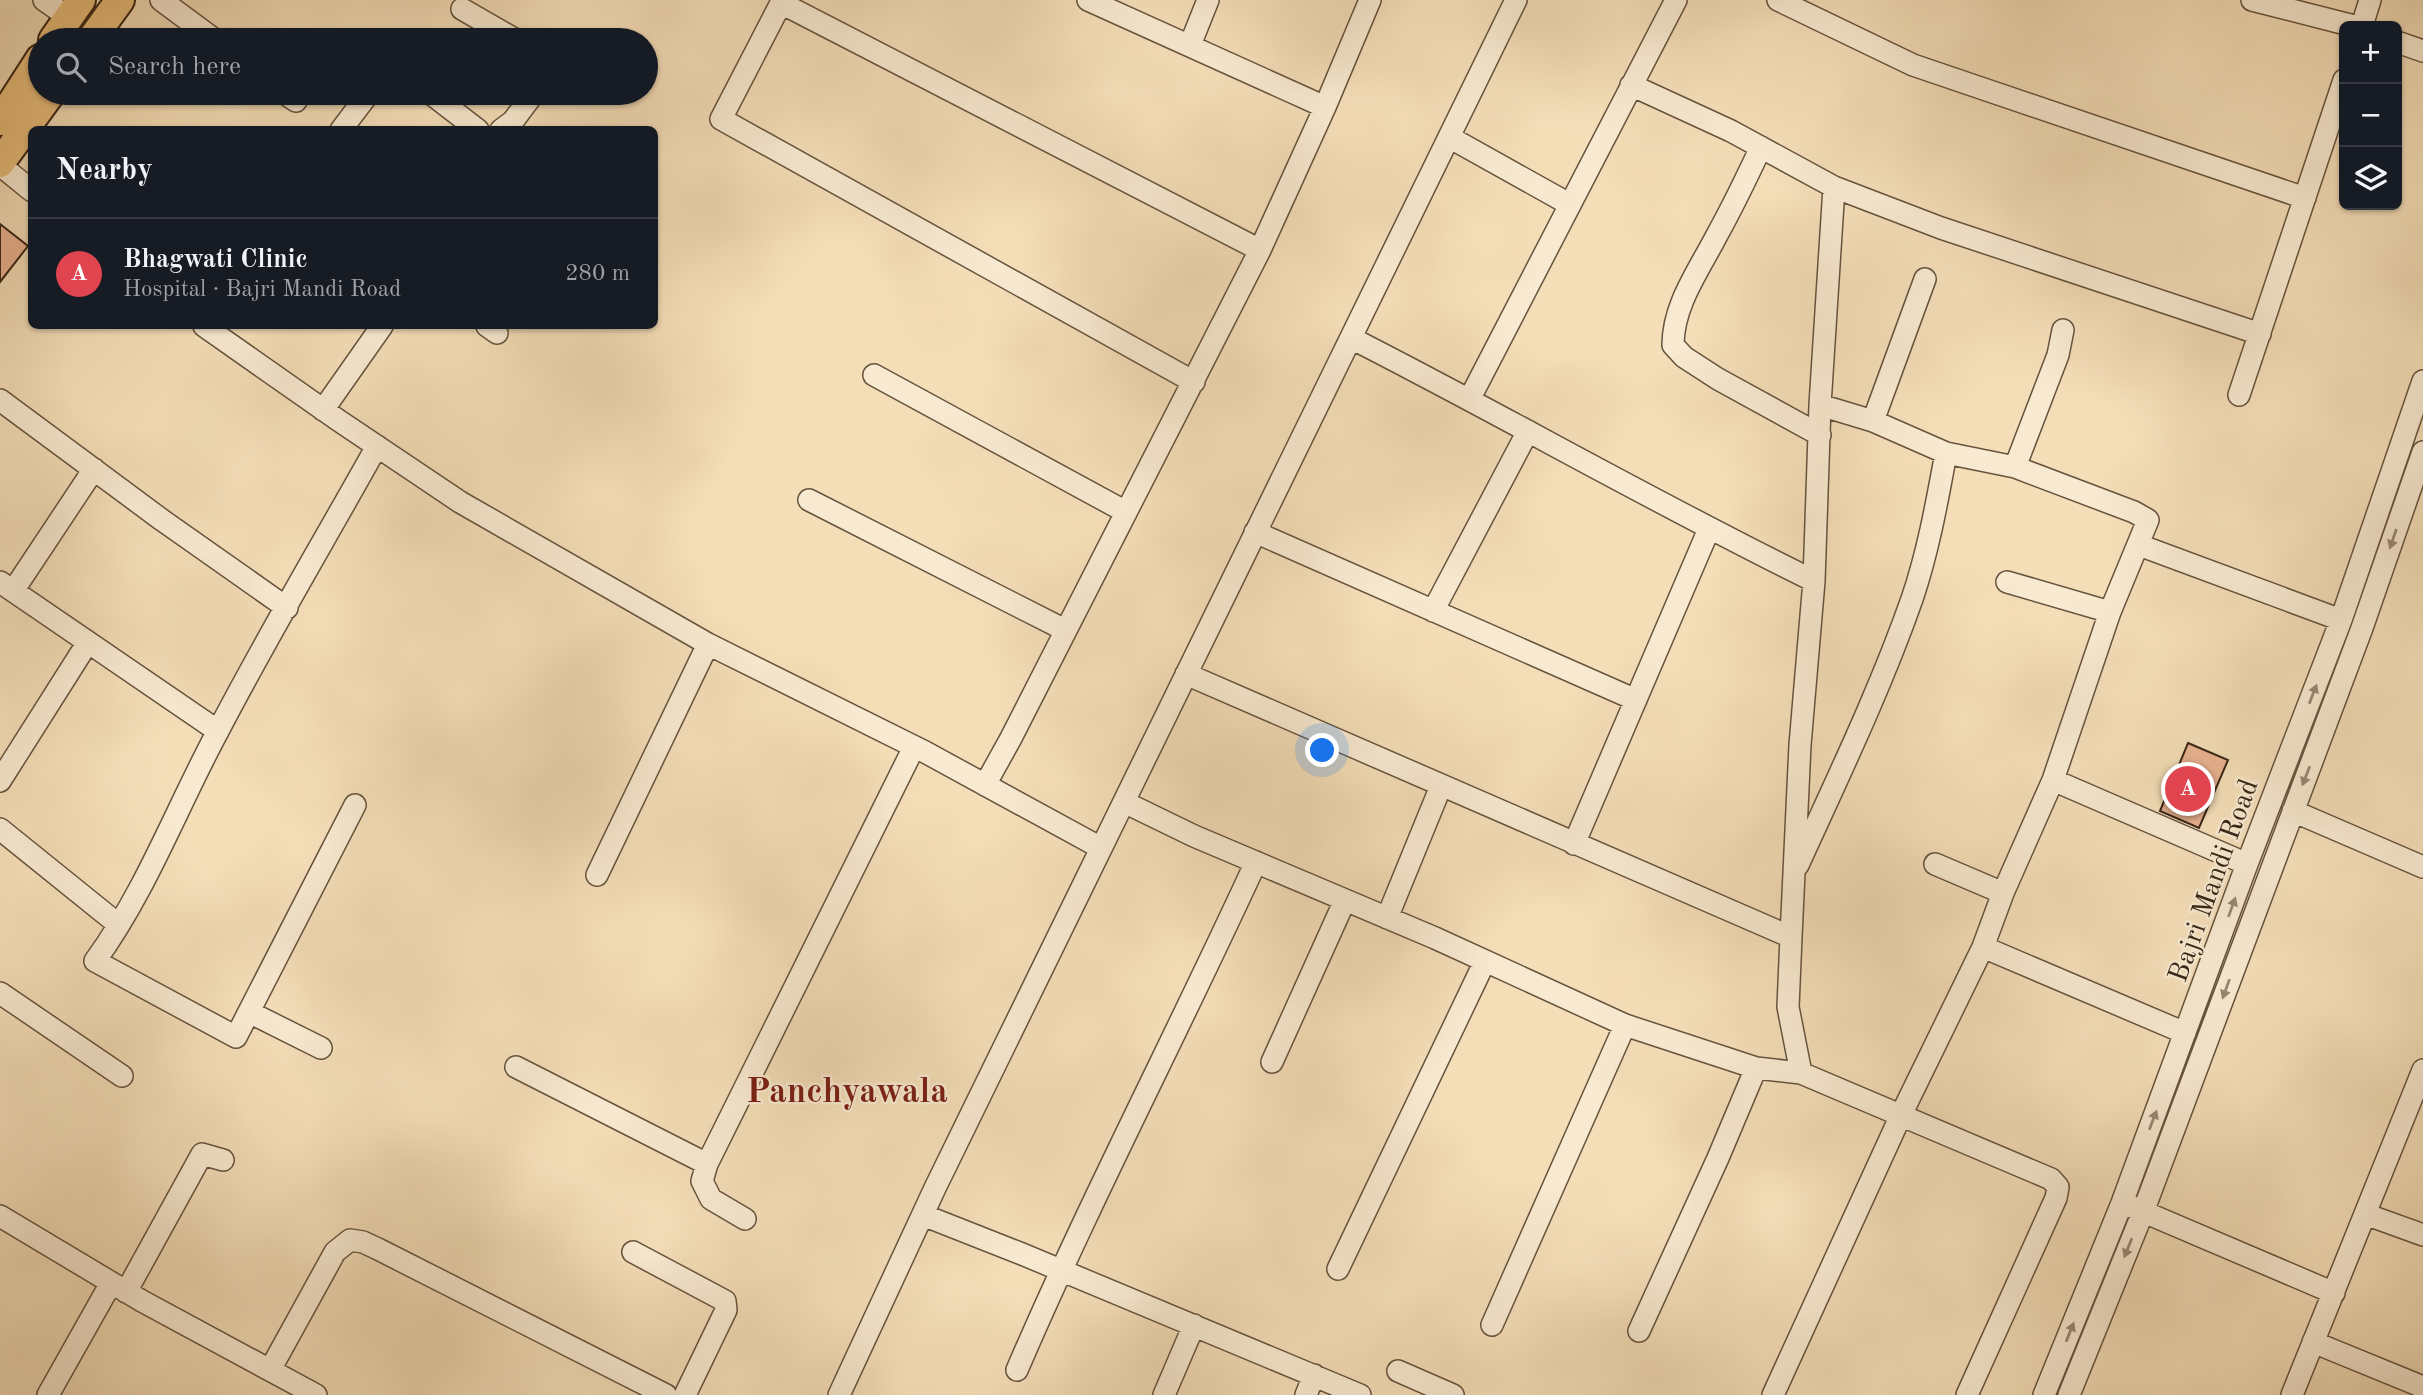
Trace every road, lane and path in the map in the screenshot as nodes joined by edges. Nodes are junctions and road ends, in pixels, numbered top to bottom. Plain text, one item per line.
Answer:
1 (44, 0) edge
2 (120, 0) edge
3 (162, 0) edge
4 (1088, 0) edge
5 (1208, 0) edge
6 (1370, 0) edge
7 (1516, 0) edge
8 (1676, 0) edge
9 (1778, 0) edge
10 (2252, 0) edge
11 (2370, 0) edge
12 (462, 9) dead end
13 (67, 19) edge
14 (2364, 21) edge
15 (2339, 22) edge
16 (100, 28) edge
17 (199, 28) edge
18 (495, 28) edge
19 (2402, 44) edge
20 (1190, 46) junction
21 (2423, 51) edge
22 (28, 78) edge
23 (2343, 84) edge
24 (1631, 85) junction
25 (42, 105) edge
26 (360, 105) edge
27 (446, 105) edge
28 (525, 105) edge
29 (1325, 107) junction
30 (0, 121) edge
31 (344, 126) edge
32 (473, 126) edge
33 (507, 126) edge
34 (1449, 137) junction
35 (1761, 148) junction
36 (0, 164) edge
37 (1834, 187) junction
38 (28, 188) edge
39 (2305, 198) junction
40 (1570, 204) junction
41 (1261, 250) junction
42 (1925, 279) dead end
43 (208, 329) edge
44 (380, 329) edge
45 (2063, 330) dead end
46 (2260, 334) junction
47 (1351, 338) junction
48 (874, 375) dead end
49 (2423, 381) edge
50 (1194, 382) junction
51 (2239, 395) dead end
52 (1470, 398) junction
53 (0, 400) edge
54 (1820, 405) junction
55 (323, 410) junction
56 (1873, 421) junction
57 (1528, 431) junction
58 (1820, 435) junction
59 (377, 446) junction
60 (2423, 452) edge
61 (1947, 453) junction
62 (2015, 467) junction
63 (94, 470) junction
64 (809, 500) dead end
65 (1126, 512) junction
66 (1709, 529) junction
67 (1255, 532) junction
68 (2140, 545) junction
69 (1814, 581) junction
70 (2007, 582) dead end
71 (6, 586) edge
72 (287, 608) junction
73 (1433, 611) junction
74 (2110, 612) junction
75 (2341, 620) junction
76 (1065, 630) junction
77 (88, 642) junction
78 (708, 644) junction
79 (1186, 674) junction
80 (1636, 699) junction
81 (218, 731) junction
82 (914, 747) junction
83 (2053, 780) junction
84 (0, 781) edge
85 (985, 785) junction
86 (1441, 786) junction
87 (1124, 802) junction
88 (355, 805) dead end
89 (2293, 811) junction
90 (0, 829) edge
91 (1574, 844) junction
92 (1101, 848) junction
93 (1256, 862) junction
94 (1935, 864) dead end
95 (2247, 864) junction
96 (2423, 867) edge
97 (597, 875) dead end
98 (1793, 876) junction
99 (2003, 893) junction
100 (1345, 900) junction
101 (1387, 918) junction
102 (119, 925) junction
103 (1791, 937) junction
104 (1983, 947) junction
105 (1485, 961) junction
106 (0, 993) edge
107 (249, 1012) junction
108 (1625, 1026) junction
109 (2185, 1033) junction
110 (321, 1048) dead end
111 (1272, 1062) dead end
112 (516, 1067) dead end
113 (1756, 1068) junction
114 (2423, 1070) edge
115 (1801, 1073) junction
116 (122, 1076) dead end
117 (1901, 1115) junction
118 (223, 1160) dead end
119 (707, 1164) junction
120 (2122, 1203) junction
121 (2143, 1212) junction
122 (2365, 1214) junction
123 (923, 1215) junction
124 (0, 1216) edge
125 (745, 1219) dead end
126 (2423, 1236) edge
127 (633, 1252) dead end
128 (1060, 1269) junction
129 (1338, 1269) dead end
130 (118, 1287) junction
131 (2334, 1293) junction
132 (1194, 1325) junction
133 (1492, 1325) dead end
134 (1639, 1331) dead end
135 (2314, 1342) junction
136 (270, 1370) junction
137 (1017, 1370) dead end
138 (1398, 1371) dead end
139 (1314, 1375) junction
140 (2423, 1387) edge
141 (1444, 1393) edge
142 (47, 1395) edge
143 (316, 1395) edge
144 (666, 1395) edge
145 (685, 1395) edge
146 (839, 1395) edge
147 (1164, 1395) edge
148 (1306, 1395) edge
149 (1360, 1395) edge
150 (1773, 1395) edge
151 (1967, 1395) edge
152 (2044, 1395) edge
153 (2069, 1395) edge
154 (2292, 1395) edge

1 - 13 street
2 - 16 main road
3 - 17 street
4 - 20 street
5 - 20 street
6 - 29 street
7 - 34 street
8 - 24 street
9 - 39 street
10 - 15 street
11 - 14 street
12 - 18 street
19 - 21 street
20 - 29 street
22 - 30 main road
23 - 39 street
24 - 35 street
24 - 40 street
25 - 36 main road
26 - 31 street
27 - 32 street
28 - 33 street
29 - 41 street
34 - 40 street
34 - 47 street
35 - 37 street
35 - 58 street
36 - 38 street
37 - 46 street
37 - 54 street
39 - 46 street
40 - 52 street
41 - 50 street
41 - 50 street
42 - 56 street
43 - 55 street
44 - 55 street
45 - 62 street
46 - 51 street
47 - 52 street
47 - 67 street
48 - 65 street
49 - 75 street, Bajri Mandi Road
50 - 65 street
52 - 57 street
53 - 63 street
54 - 56 street
54 - 58 street
55 - 59 street
56 - 61 street
57 - 66 street
57 - 73 street
58 - 69 street
59 - 72 street
59 - 78 street
60 -> 89 street
61 - 62 street
61 - 98 street
62 - 68 street
63 - 71 street
63 - 72 street
64 - 76 street
65 - 76 street
66 - 69 street
66 - 80 street
67 - 73 street
67 - 79 street
68 - 74 street
68 - 75 street
69 - 98 street
70 - 74 street
71 - 77 street
72 - 81 street
73 - 80 street
74 - 83 street
95 -> 75 street, Bajri Mandi Road
76 - 85 street
77 - 81 street
77 - 84 street
78 - 82 street
78 - 97 street
79 - 86 street
79 - 87 street
80 - 91 street
81 - 102 street
82 - 85 street
82 - 119 street
83 - 95 street
83 - 99 street
85 - 92 street
86 - 91 street
86 - 101 street
87 - 92 street
87 - 93 street
88 - 107 street
89 - 96 street
89 -> 121 street
90 - 102 street
91 - 103 street
92 - 123 street
93 - 100 street
93 - 128 street
94 - 99 street
109 -> 95 street, Bajri Mandi Road
98 - 103 street
99 - 104 street
100 - 101 street
100 - 111 street
101 - 105 street
102 - 107 street
103 - 115 street
104 - 109 street
104 - 117 street
105 - 108 street
105 - 129 street
106 - 116 street
107 - 110 street
108 - 113 street
108 - 133 street
120 -> 109 street, Bajri Mandi Road
112 - 119 street
113 - 115 street
113 - 134 street
114 - 122 street
115 - 117 street
117 - 150 street
117 - 151 street
118 - 130 street
119 - 125 street
120 - 121 street
152 -> 120 street, Bajri Mandi Road
121 - 131 street
121 -> 153 street
122 - 126 street
122 - 131 street
123 - 128 street
123 - 146 street
124 - 130 street
127 - 145 street
128 - 132 street
128 - 137 street
130 - 136 street
130 - 142 street
131 - 135 street
132 - 139 street
132 - 147 street
135 - 140 street
135 - 154 street
136 - 143 street
136 - 144 street
138 - 141 street
139 - 148 street
139 - 149 street

